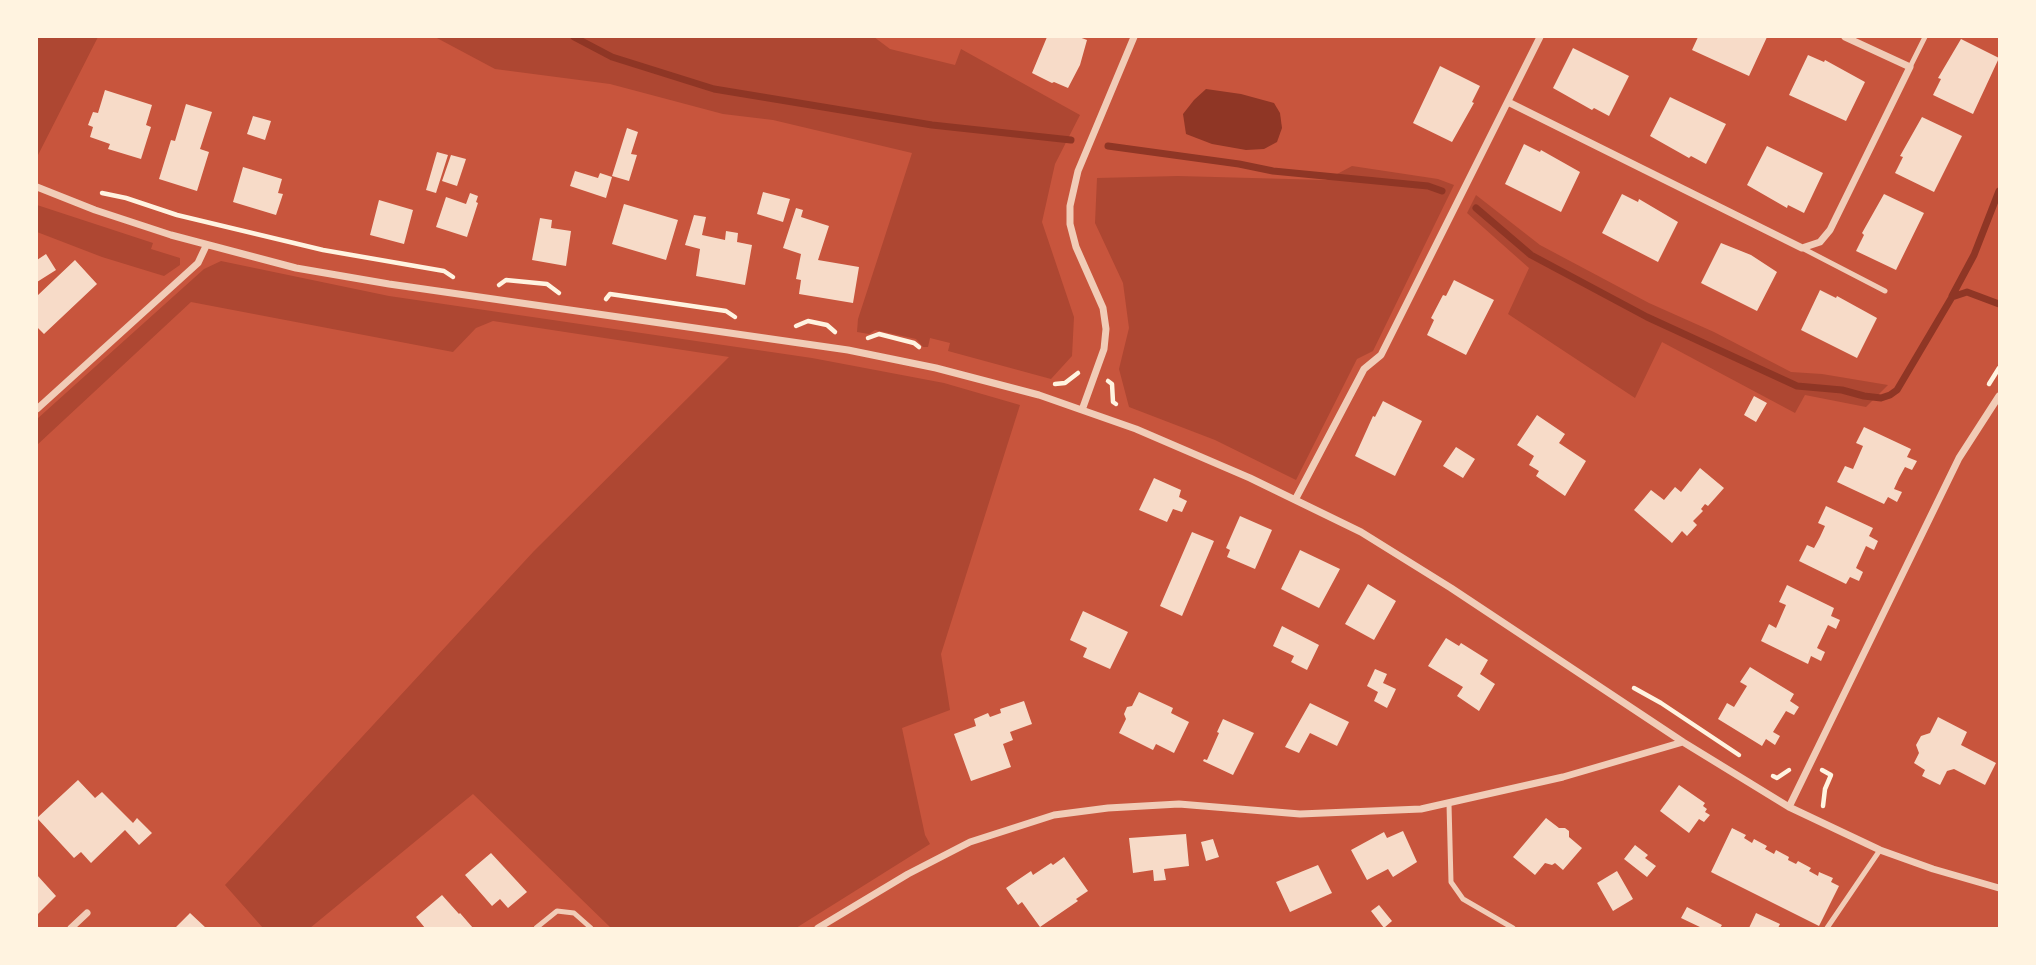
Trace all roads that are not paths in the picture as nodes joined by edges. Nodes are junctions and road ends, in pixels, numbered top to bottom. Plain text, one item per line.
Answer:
1 (1134, 37) edge
2 (1540, 37) edge
3 (1845, 37) edge
4 (1925, 37) edge
5 (1910, 67) junction
6 (1508, 102) junction
7 (37, 187) edge
8 (206, 246) junction
9 (1802, 248) junction
10 (1885, 291) dead end
11 (1999, 396) edge
12 (37, 409) edge
13 (1082, 410) junction
14 (1296, 500) junction
15 (1683, 742) junction
16 (1449, 804) junction
17 (1790, 807) junction
18 (1880, 850) junction
19 (1999, 888) edge
20 (87, 913) dead end
21 (71, 928) edge
22 (537, 928) edge
23 (591, 928) edge
24 (818, 928) edge
25 (1513, 928) edge
26 (1827, 928) edge

1 - 13 street
2 - 6 street
3 - 5 street
4 - 5 lane
5 - 9 street
6 - 9 street
6 - 14 street
7 - 8 street
8 - 12 street
8 - 13 street
9 - 10 lane
11 - 17 street
13 - 14 street
14 - 15 street
15 - 16 street
15 - 17 street
16 - 24 street
16 - 25 lane
17 - 18 street
18 - 19 street
18 - 26 lane
20 - 21 street
22 - 23 lane

